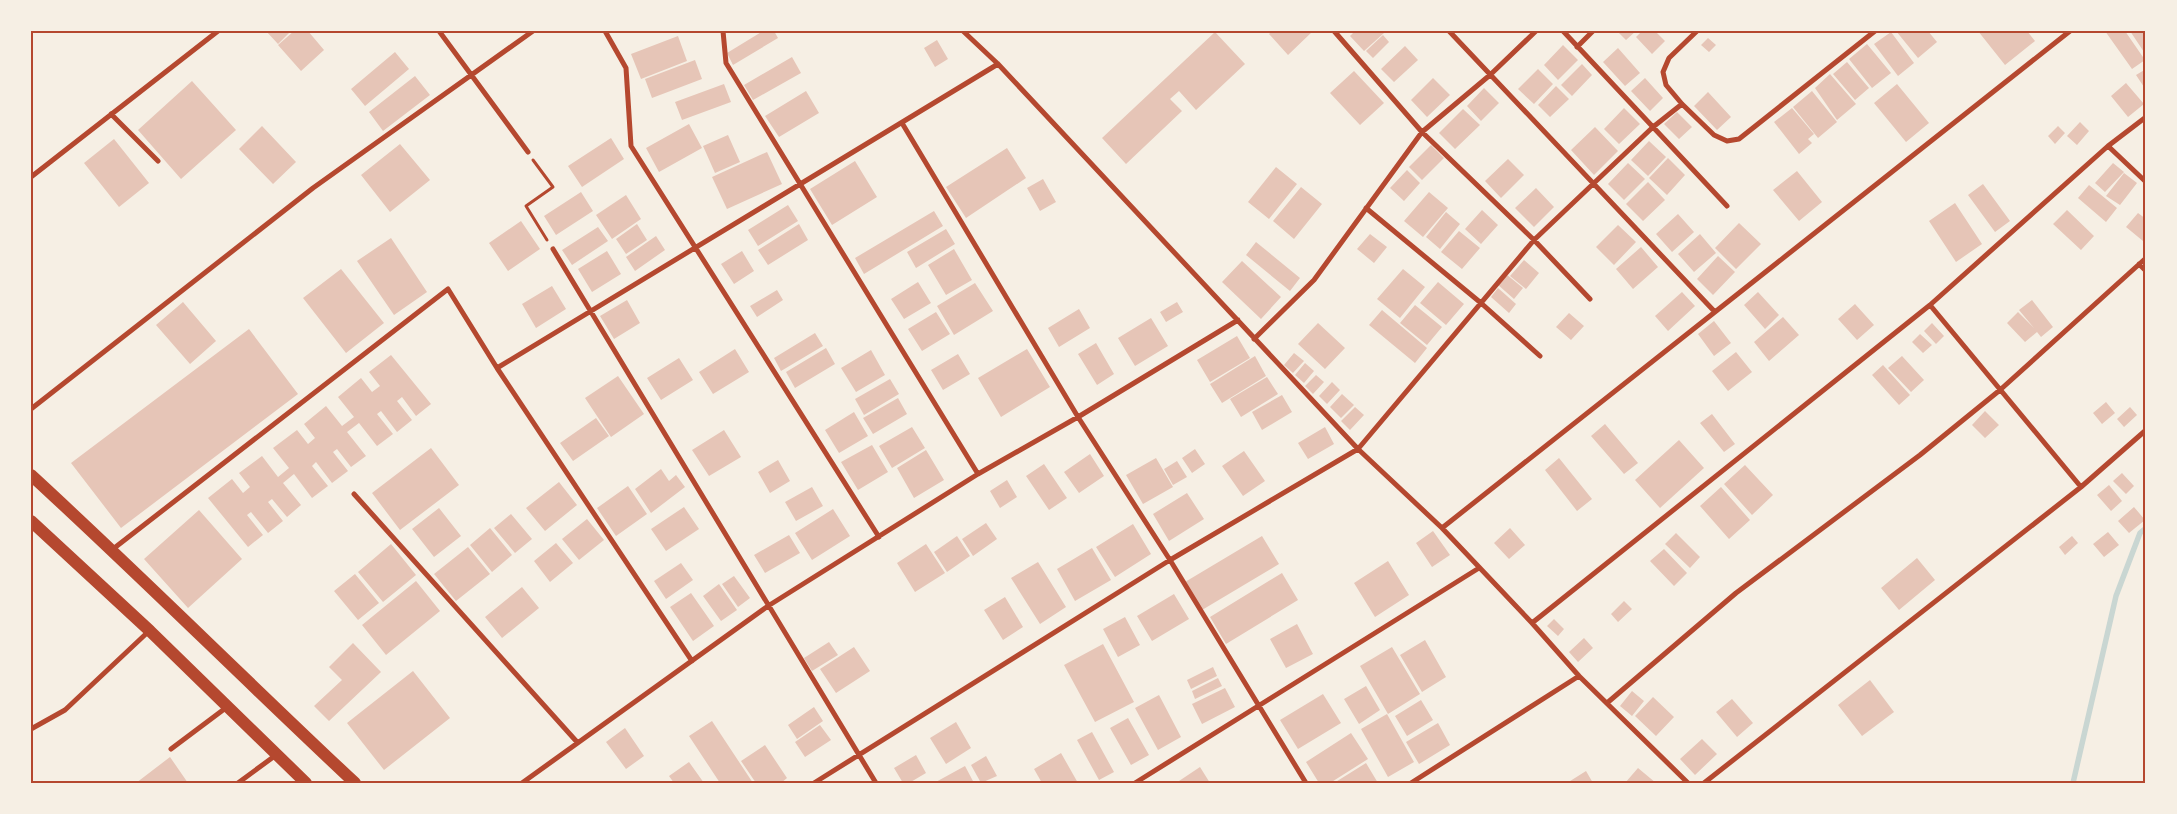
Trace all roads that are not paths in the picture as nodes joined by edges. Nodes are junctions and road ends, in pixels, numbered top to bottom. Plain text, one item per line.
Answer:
1 (218, 31) edge
2 (439, 31) edge
3 (533, 31) edge
4 (605, 31) edge
5 (723, 31) edge
6 (963, 31) edge
7 (1334, 31) edge
8 (1449, 31) edge
9 (1536, 31) edge
10 (1563, 31) edge
11 (1593, 31) edge
12 (1697, 31) edge
13 (1875, 31) edge
14 (2070, 31) edge
15 (1577, 47) junction
16 (998, 64) junction
17 (1490, 74) junction
18 (472, 75) junction
19 (1682, 104) junction
20 (111, 114) junction
21 (2146, 117) edge
22 (902, 123) junction
23 (1653, 127) junction
24 (1422, 132) junction
25 (2108, 146) junction
26 (528, 152) road end
27 (158, 161) dead end
28 (31, 177) edge
29 (2146, 182) edge
30 (801, 185) junction
31 (1594, 185) junction
32 (1728, 206) dead end
33 (1366, 208) junction
34 (1534, 240) junction
35 (696, 248) junction
36 (553, 249) road end
37 (2146, 258) edge
38 (2139, 264) junction
39 (2146, 271) edge
40 (1590, 299) dead end
41 (1481, 303) junction
42 (1930, 305) junction
43 (591, 310) junction
44 (1715, 312) junction
45 (1238, 320) junction
46 (1254, 339) junction
47 (1540, 356) dead end
48 (497, 368) junction
49 (2000, 390) junction
50 (31, 409) edge
51 (1078, 417) junction
52 (2146, 430) edge
53 (1358, 449) junction
54 (978, 474) junction
55 (31, 475) edge
56 (2081, 487) junction
57 (354, 494) dead end
58 (31, 521) edge
59 (1442, 528) junction
60 (879, 537) junction
61 (112, 549) junction
62 (1170, 560) junction
63 (1479, 568) junction
64 (768, 606) junction
65 (1532, 623) junction
66 (150, 631) junction
67 (692, 661) junction
68 (1579, 676) junction
69 (1607, 703) junction
70 (228, 706) junction
71 (1258, 706) junction
72 (31, 729) edge
73 (577, 742) junction
74 (171, 749) dead end
75 (277, 754) junction
76 (859, 754) junction
77 (238, 783) edge
78 (306, 783) edge
79 (354, 783) edge
80 (522, 783) edge
81 (814, 783) edge
82 (876, 783) edge
83 (1135, 783) edge
84 (1306, 783) edge
85 (1411, 783) edge
86 (1688, 783) edge
87 (1704, 783) edge

1 - 20 street
2 - 18 street
3 - 18 street
4 - 35 street
5 - 30 street
6 - 16 street
7 - 24 street
8 - 17 street
9 - 17 street
10 - 15 street
11 - 15 street
12 - 19 street
13 - 19 street
14 - 44 street
15 - 23 street
16 - 22 street
16 - 45 street
17 - 24 street
17 - 31 street
18 - 26 street
18 - 50 street
19 - 23 street
20 - 27 street
20 - 28 street
21 - 25 street
22 - 30 street
22 - 51 street
23 - 31 street
23 - 32 street
24 - 33 street
24 - 34 street
25 - 29 street
25 - 42 street
30 - 35 street
30 - 54 street
31 - 34 street
31 - 44 street
33 - 41 street
33 - 46 street
34 - 40 street
34 - 41 street
35 - 43 street
35 - 60 street
36 - 43 street
37 - 38 street
38 - 39 street
38 - 49 street
41 - 47 street
41 - 53 street
42 - 49 street
42 - 65 street
43 - 48 street
43 - 64 street
44 - 59 street
45 - 46 street
45 - 51 street
46 - 53 street
48 - 61 street
48 - 67 street
49 - 56 street
49 - 69 street
51 - 54 street
51 - 62 street
52 - 56 street
53 - 59 street
53 - 62 street
54 - 60 street
55 - 61 main road
56 - 87 street
57 - 73 street
58 - 66 main road
59 - 63 street
60 - 64 street
61 - 79 main road
62 - 71 street
62 - 76 street
63 - 65 street
63 - 71 street
64 - 67 street
64 - 76 street
65 - 68 street
66 - 70 main road
66 - 72 street
67 - 73 street
68 - 69 street
68 - 85 street
69 - 86 street
70 - 74 street
70 - 75 main road
71 - 83 street
71 - 84 street
73 - 80 street
75 - 77 street
75 - 78 main road
76 - 81 street
76 - 82 street

